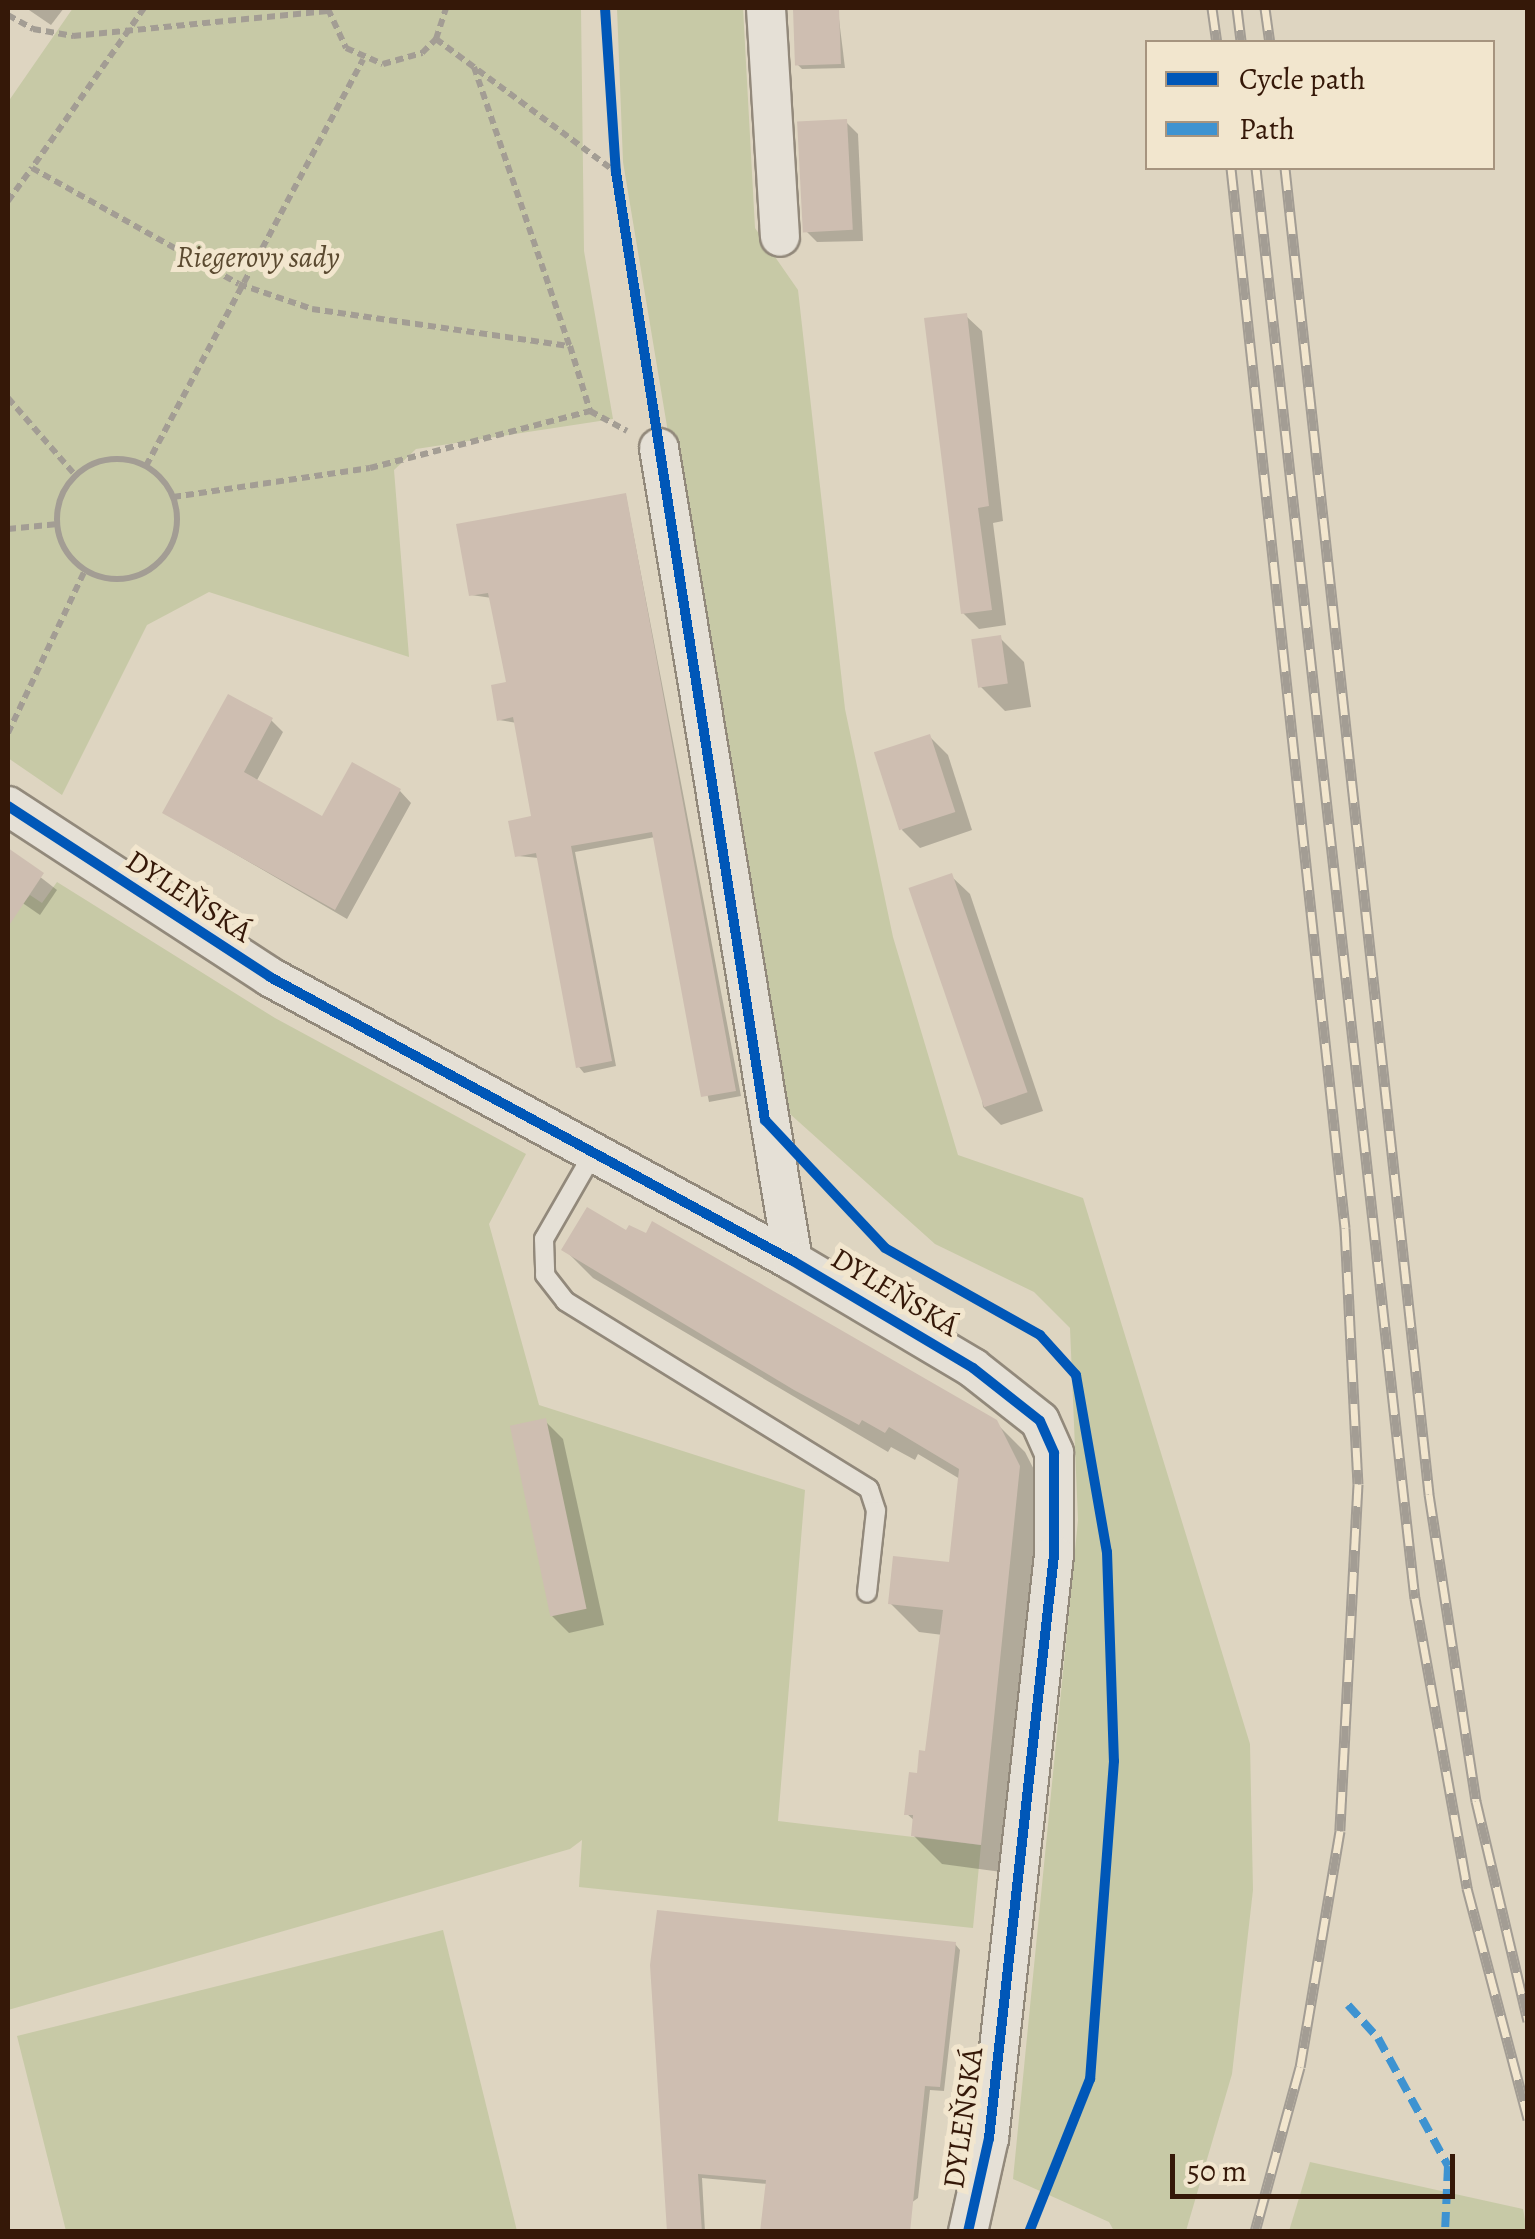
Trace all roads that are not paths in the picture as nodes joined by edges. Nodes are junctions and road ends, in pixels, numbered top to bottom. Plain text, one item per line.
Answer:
1 (766, 8) edge
2 (780, 237) dead end
3 (660, 448) road end
4 (8, 806) edge
5 (594, 1152) junction
6 (793, 1261) junction
7 (866, 1593) dead end
8 (968, 2232) edge

1 - 2 street
3 - 6 street
4 - 5 street, DYLEŇSKÁ
5 - 6 street, DYLEŇSKÁ
5 - 7 lane
6 - 8 street, DYLEŇSKÁ

